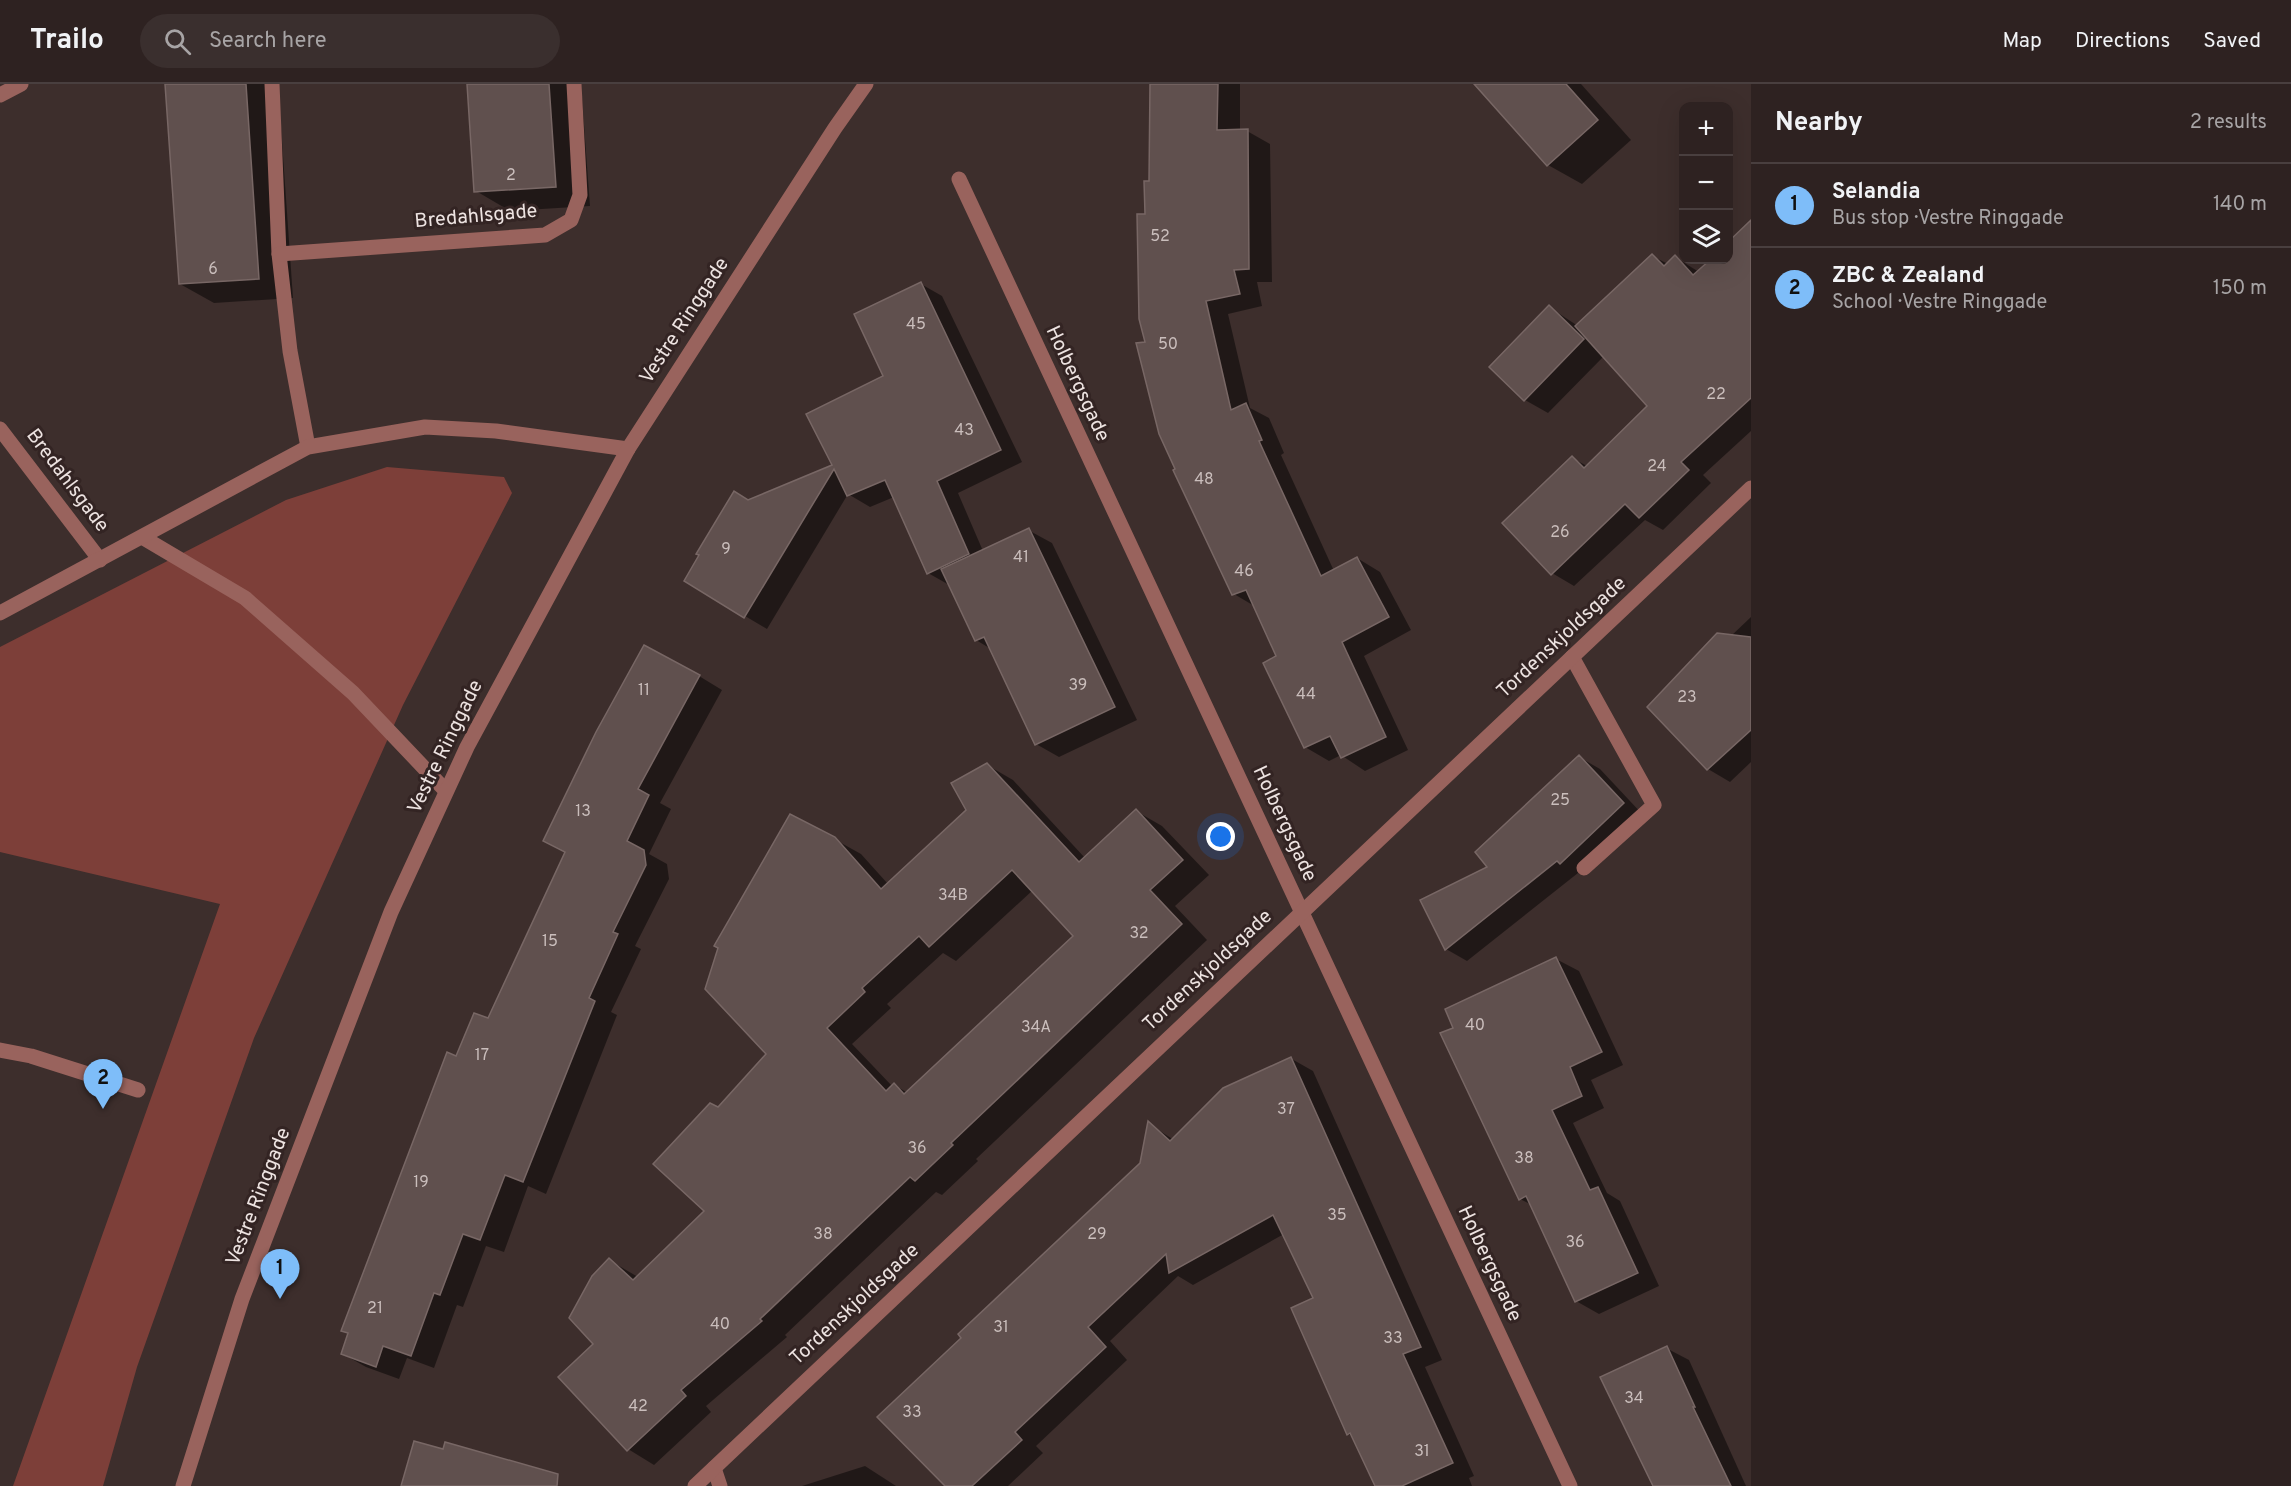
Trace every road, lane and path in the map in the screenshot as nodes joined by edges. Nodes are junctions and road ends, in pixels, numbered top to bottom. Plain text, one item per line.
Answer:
1 (21, 84) edge
2 (272, 84) edge
3 (574, 84) edge
4 (866, 84) edge
5 (0, 95) edge
6 (959, 179) dead end
7 (279, 254) junction
8 (0, 429) edge
9 (308, 447) junction
10 (628, 449) junction
11 (1751, 488) edge
12 (142, 537) junction
13 (100, 560) junction
14 (0, 613) edge
15 (1572, 657) junction
16 (446, 791) junction
17 (1584, 868) dead end
18 (1302, 912) junction
19 (0, 1050) edge
20 (138, 1090) dead end
21 (714, 1468) junction
22 (183, 1486) edge
23 (695, 1486) edge
24 (720, 1486) edge
25 (1570, 1486) edge

1 - 5 street
2 - 7 street
3 - 7 street, Bredahlsgade
4 - 10 street, Vestre Ringgade
6 - 18 street, Holbergsgade
7 - 9 street
8 - 13 street, Bredahlsgade
9 - 10 street, Bredahlsgade
9 - 12 street, Bredahlsgade
10 - 16 street, Vestre Ringgade
11 - 15 street, Tordenskjoldsgade
12 - 13 street, Bredahlsgade
12 - 16 street
13 - 14 street, Bredahlsgade
15 - 17 street
15 - 18 street, Tordenskjoldsgade
16 - 22 street, Vestre Ringgade
18 - 21 street, Tordenskjoldsgade
18 - 25 street, Holbergsgade
19 - 20 street
21 - 23 street, Tordenskjoldsgade
21 - 24 street

